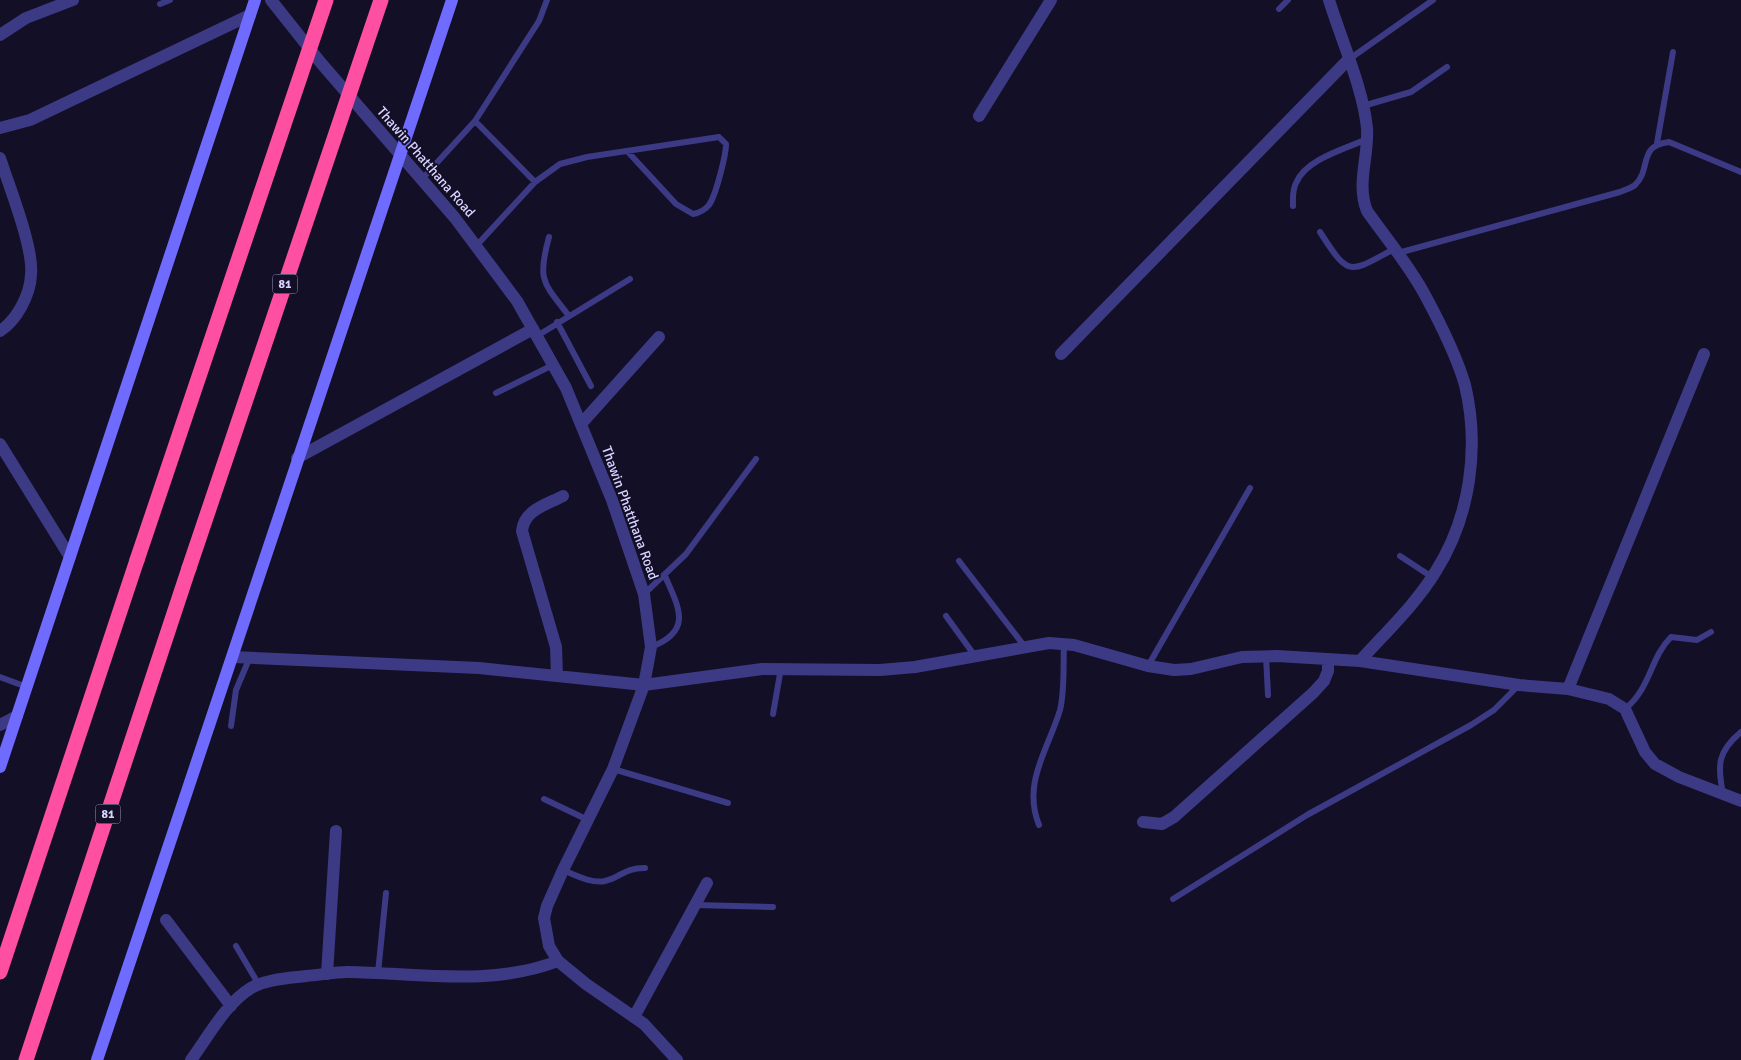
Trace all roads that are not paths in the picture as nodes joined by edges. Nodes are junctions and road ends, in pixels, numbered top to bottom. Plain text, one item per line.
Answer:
1 (73, 0) edge
2 (170, 0) edge
3 (255, 0) edge
4 (271, 0) edge
5 (326, 0) edge
6 (381, 0) edge
7 (452, 0) edge
8 (547, 0) edge
9 (1050, 0) edge
10 (1288, 0) edge
11 (1329, 0) edge
12 (1433, 0) edge
13 (56, 3) edge
14 (160, 4) dead end
15 (1279, 9) dead end
16 (250, 15) junction
17 (0, 35) edge
18 (1673, 52) dead end
19 (1348, 60) junction
20 (1448, 67) dead end
21 (1363, 106) junction
22 (979, 116) dead end
23 (475, 121) junction
24 (0, 128) edge
25 (1367, 139) junction
26 (1657, 143) junction
27 (628, 152) junction
28 (400, 154) junction
29 (0, 158) edge
30 (1741, 172) edge
31 (422, 179) junction
32 (535, 182) junction
33 (1293, 206) dead end
34 (1320, 232) dead end
35 (549, 237) dead end
36 (476, 245) junction
37 (1396, 251) junction
38 (630, 279) dead end
39 (569, 316) junction
40 (557, 322) junction
41 (0, 331) edge
42 (535, 332) junction
43 (659, 337) dead end
44 (1061, 354) dead end
45 (1704, 354) dead end
46 (553, 365) junction
47 (591, 386) dead end
48 (496, 393) dead end
49 (581, 424) junction
50 (0, 444) edge
51 (296, 458) junction
52 (756, 459) dead end
53 (1250, 488) dead end
54 (563, 496) dead end
55 (1400, 556) dead end
56 (70, 557) junction
57 (959, 561) dead end
58 (665, 576) junction
59 (1432, 577) junction
60 (644, 594) junction
61 (946, 616) dead end
62 (1711, 632) dead end
63 (1064, 644) junction
64 (651, 647) junction
65 (1025, 647) junction
66 (975, 656) junction
67 (1266, 656) junction
68 (233, 657) junction
69 (250, 657) junction
70 (1328, 659) junction
71 (1360, 661) junction
72 (1148, 666) junction
73 (781, 668) junction
74 (557, 676) junction
75 (0, 677) edge
76 (644, 685) junction
77 (1519, 685) junction
78 (27, 687) junction
79 (1568, 689) junction
80 (1268, 695) dead end
81 (1626, 709) junction
82 (773, 714) dead end
83 (17, 716) junction
84 (0, 725) edge
85 (231, 726) dead end
86 (1741, 732) edge
87 (0, 767) edge
88 (613, 769) junction
89 (1723, 794) junction
90 (544, 799) dead end
91 (1741, 801) edge
92 (728, 803) dead end
93 (588, 820) junction
94 (1144, 822) dead end
95 (1040, 825) dead end
96 (336, 831) dead end
97 (645, 868) dead end
98 (563, 870) junction
99 (707, 883) dead end
100 (386, 893) dead end
101 (1173, 899) dead end
102 (695, 905) junction
103 (773, 907) dead end
104 (166, 920) dead end
105 (236, 946) dead end
106 (558, 961) junction
107 (0, 972) edge
108 (378, 973) junction
109 (327, 974) junction
110 (259, 985) junction
111 (231, 1006) junction
112 (634, 1017) junction
113 (26, 1060) edge
114 (97, 1060) edge
115 (191, 1060) edge
116 (678, 1060) edge

1 - 13 street
2 - 14 lane
3 - 16 main road
4 - 28 street, Thawin Phatthana Road
5 - 107 highway, bridge
6 - 113 highway, 81, bridge
7 - 28 main road
8 - 23 lane
9 - 22 street
10 - 15 lane
11 - 19 street
12 - 19 lane
13 - 17 street
16 - 24 street
16 - 56 main road
18 - 26 lane
19 - 21 street
19 - 44 street
20 - 21 lane
21 - 25 street
23 - 31 lane
23 - 32 lane
25 - 33 lane
25 - 37 street
26 - 30 lane
26 - 37 lane
27 - 27 lane
27 - 32 lane
28 - 31 street, Thawin Phatthana Road
28 - 51 main road
29 - 41 street
31 - 36 street, Thawin Phatthana Road
32 - 36 lane
34 - 37 lane
35 - 39 lane
36 - 42 street, Thawin Phatthana Road
37 - 59 street
38 - 39 lane
39 - 40 lane
40 - 42 lane
40 - 47 lane
42 - 46 street, Thawin Phatthana Road
42 - 51 street
43 - 49 street
45 - 79 street
46 - 48 lane
46 - 49 street, Thawin Phatthana Road
49 - 60 street, Thawin Phatthana Road
50 - 56 street
51 - 68 main road
52 - 58 lane
53 - 72 lane
54 - 74 street
55 - 59 lane
56 - 78 main road
57 - 65 lane
58 - 60 lane
58 - 64 lane
59 - 71 street
60 - 64 street, Thawin Phatthana Road
61 - 66 lane
62 - 81 lane
63 - 65 street
63 - 72 street
63 - 95 lane
64 - 76 street, Thawin Phatthana Road
65 - 66 street
66 - 73 street
67 - 70 street
67 - 72 street
67 - 80 lane
68 - 69 street
68 - 114 main road
69 - 74 street
69 - 85 lane
70 - 71 street
70 - 94 street
71 - 77 street
73 - 76 street
73 - 82 lane
74 - 76 street
75 - 78 lane
76 - 88 street, Thawin Phatthana Road
77 - 79 street
77 - 101 lane
78 - 83 main road
79 - 81 street
81 - 89 street
83 - 84 street
83 - 87 main road
86 - 89 lane
88 - 92 lane
88 - 93 street, Thawin Phatthana Road
89 - 91 street
90 - 93 lane
93 - 98 street, Thawin Phatthana Road
96 - 109 street
97 - 98 lane
98 - 106 street, Thawin Phatthana Road
99 - 102 street
100 - 108 lane
102 - 103 lane
102 - 112 street
104 - 111 street
105 - 110 lane
106 - 108 street
106 - 112 street, Thawin Phatthana Road
108 - 109 street
109 - 110 street
110 - 111 street
111 - 115 street
112 - 116 street, Thawin Phatthana Road

